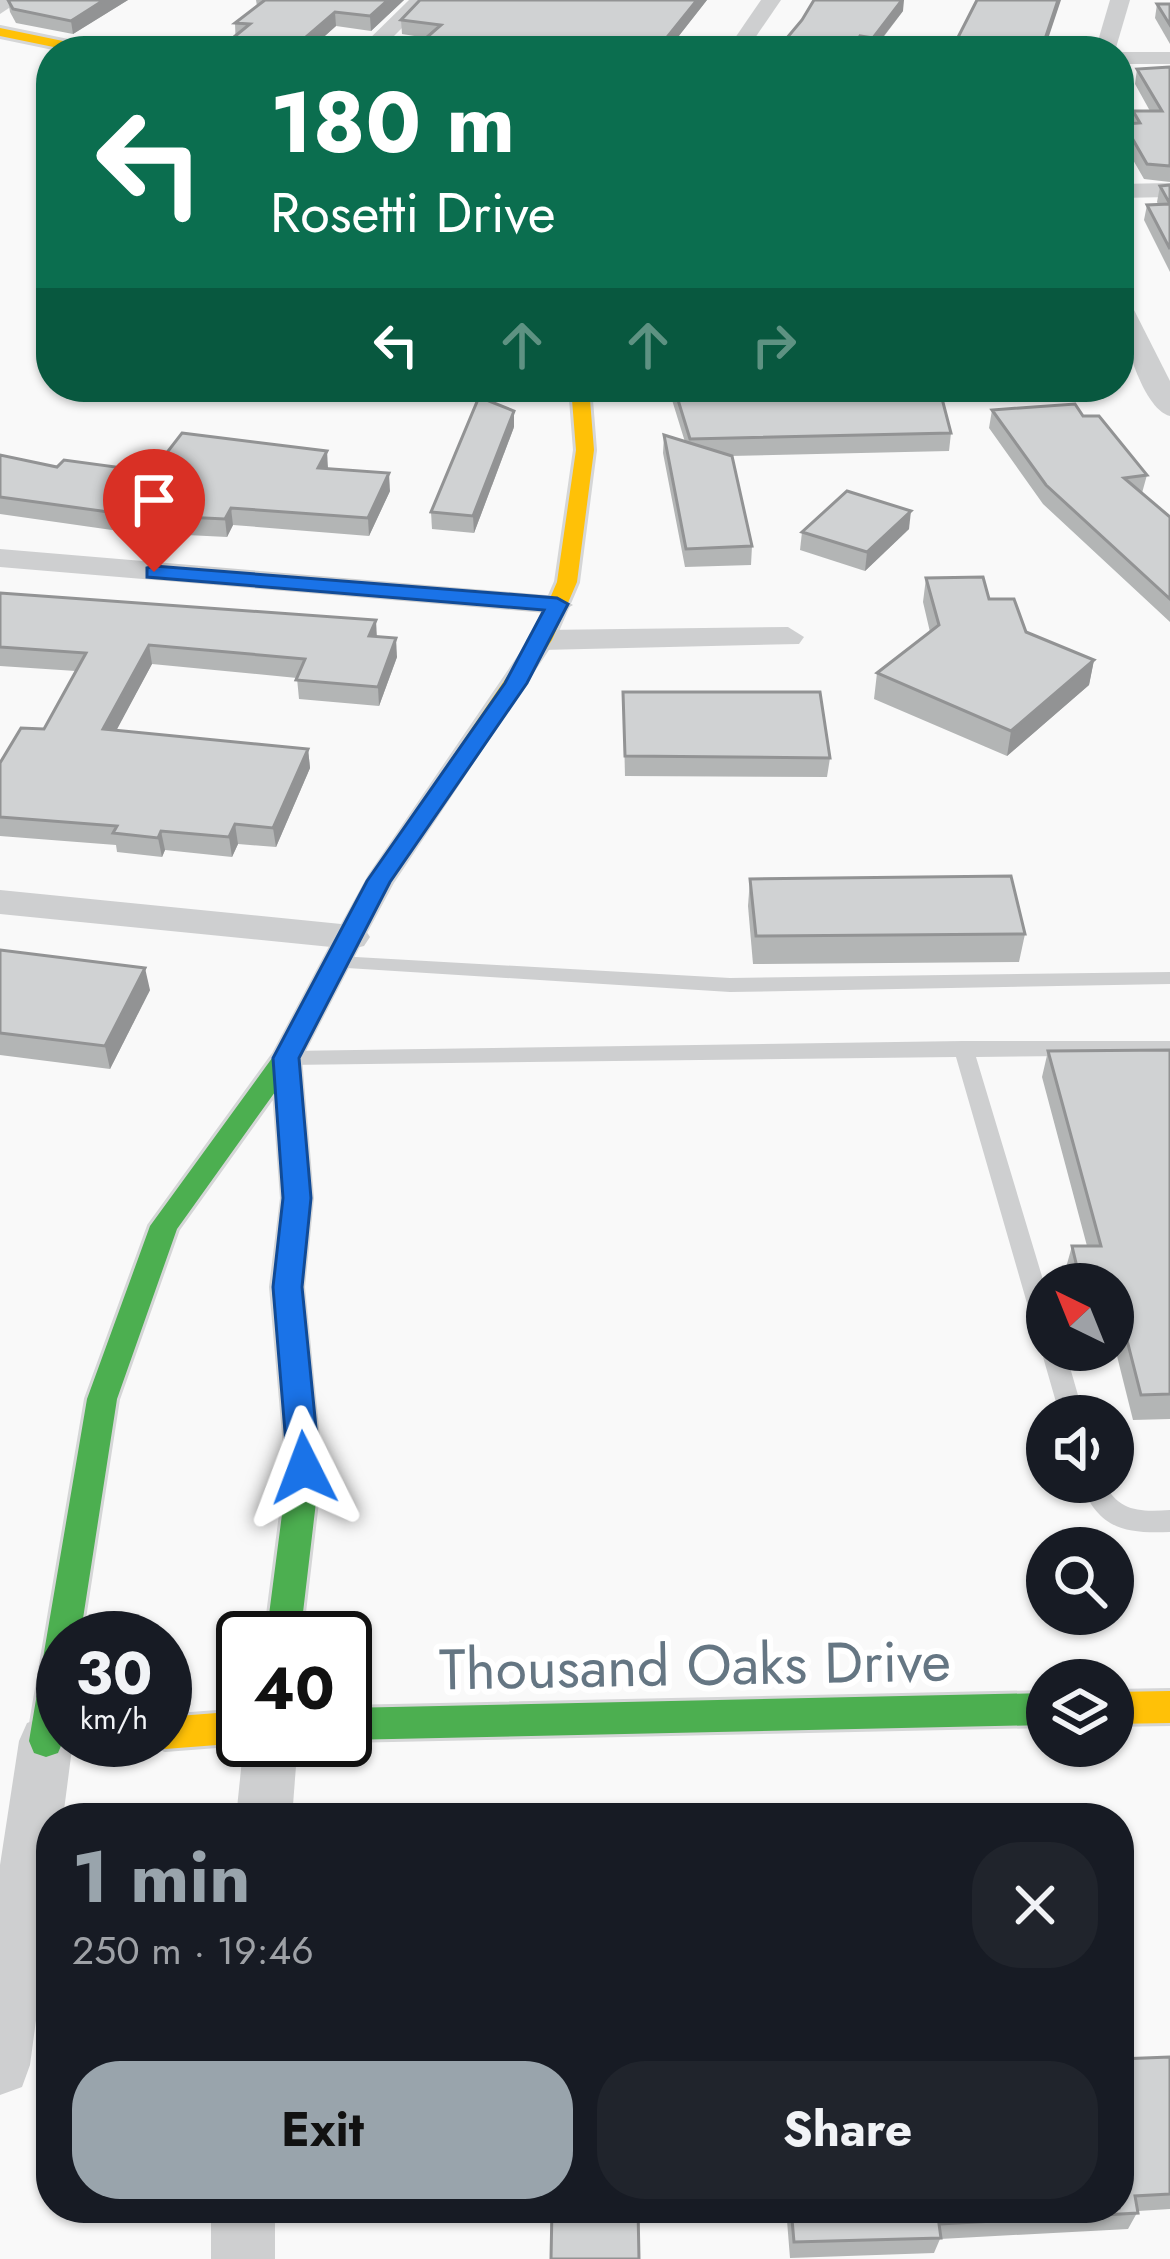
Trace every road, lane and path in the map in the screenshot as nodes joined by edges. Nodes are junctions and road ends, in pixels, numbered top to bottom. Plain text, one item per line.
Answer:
1 (11, 0) edge
2 (420, 0) edge
3 (771, 0) edge
4 (1120, 0) edge
5 (0, 8) edge
6 (0, 32) edge
7 (383, 36) edge
8 (746, 36) edge
9 (1109, 36) edge
10 (36, 39) edge
11 (1134, 58) edge
12 (1170, 58) edge
13 (1170, 190) edge
14 (1134, 191) edge
15 (1134, 329) edge
16 (1160, 368) edge
17 (581, 402) edge
18 (1170, 408) edge
19 (0, 558) edge
20 (557, 604) junction
21 (788, 637) dead end
22 (542, 640) junction
23 (0, 902) edge
24 (345, 949) junction
25 (1170, 978) edge
26 (963, 1048) junction
27 (1170, 1048) edge
28 (286, 1058) junction
29 (1027, 1263) edge
30 (1102, 1503) edge
31 (1170, 1521) edge
32 (66, 1611) edge
33 (286, 1611) edge
34 (1170, 1707) edge
35 (1134, 1708) edge
36 (1026, 1709) edge
37 (372, 1723) edge
38 (40, 1767) edge
39 (269, 1767) edge
40 (266, 1803) edge
41 (0, 2065) edge
42 (243, 2223) edge
43 (243, 2259) edge

1 - 5 street
2 - 7 street
3 - 8 street
4 - 9 street
6 - 10 street
11 - 12 street
13 - 14 street
15 - 16 street
16 - 18 street
17 - 20 street
19 - 20 street
20 - 22 street
21 - 22 street
22 - 24 street
23 - 24 street
24 - 25 lane
24 - 28 street
26 - 27 lane
26 - 28 lane
26 - 29 lane
28 - 32 street
28 - 33 street
30 - 31 lane
34 - 35 street
36 - 37 street, Thousand Oaks Drive
38 - 41 street
39 - 40 street
42 - 43 street

